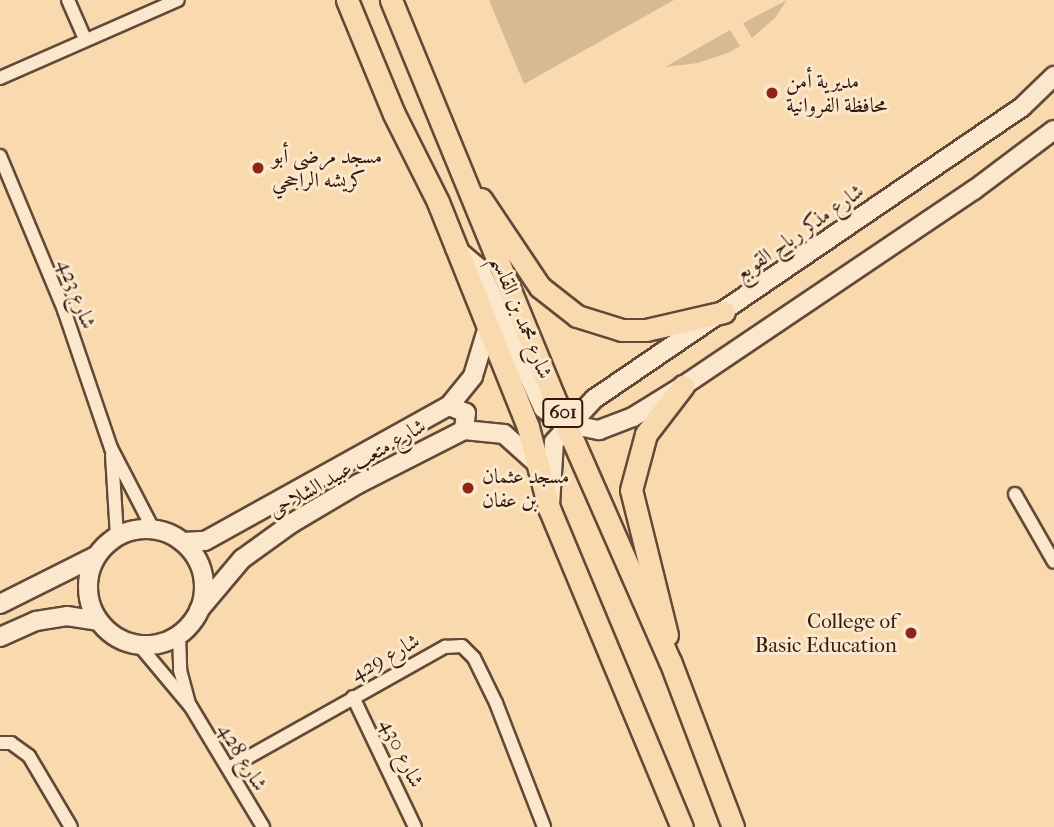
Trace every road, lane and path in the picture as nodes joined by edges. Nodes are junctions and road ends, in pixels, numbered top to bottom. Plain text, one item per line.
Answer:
1 (68, 0) edge
2 (178, 0) edge
3 (346, 0) edge
4 (391, 0) edge
5 (85, 39) junction
6 (1054, 76) edge
7 (0, 78) edge
8 (1054, 131) edge
9 (0, 156) edge
10 (470, 187) junction
11 (454, 248) junction
12 (724, 312) junction
13 (487, 330) junction
14 (683, 386) junction
15 (449, 406) junction
16 (568, 424) junction
17 (464, 430) junction
18 (111, 448) junction
19 (535, 462) junction
20 (1015, 494) dead end
21 (549, 508) junction
22 (153, 529) junction
23 (117, 537) junction
24 (183, 542) junction
25 (96, 556) junction
26 (1054, 562) edge
27 (0, 604) edge
28 (200, 610) junction
29 (98, 621) junction
30 (179, 635) junction
31 (0, 637) edge
32 (139, 645) junction
33 (670, 661) junction
34 (353, 697) junction
35 (191, 707) junction
36 (0, 743) edge
37 (229, 768) junction
38 (71, 827) edge
39 (262, 827) edge
40 (415, 827) edge
41 (544, 827) edge
42 (682, 827) edge
43 (733, 827) edge

1 - 5 street
2 - 5 street
3 - 11 main road, شارع محمد بن القاسم / 601
4 - 10 main road, شارع محمد بن القاسم / 601
5 - 7 street
6 - 12 street, شارع مذكر رباح القوبع
8 - 14 street
9 - 18 street, شارع 423
10 - 12 main road
10 - 16 main road, شارع محمد بن القاسم / 601
11 - 13 main road, شارع محمد بن القاسم / 601
11 - 16 street
12 - 16 street, شارع مذكر رباح القوبع
13 - 15 street, شارع متعب عبيد الشلاحى
13 - 19 main road, شارع محمد بن القاسم / 601
14 - 16 street
14 - 33 main road
15 - 17 street
15 - 24 street, شارع متعب عبيد الشلاحى
16 - 21 street, شارع مذكر رباح القوبع
16 - 33 main road, شارع محمد بن القاسم / 601
17 - 19 street
17 - 28 street, شارع متعب عبيد الشلاحى
18 - 22 street, شارع 423
18 - 23 street, شارع 423
19 - 21 main road, شارع محمد بن القاسم / 601
20 - 26 street
21 - 42 main road, شارع محمد بن القاسم / 601
22 - 23 street
22 - 24 street
23 - 25 street
24 - 28 street
25 - 27 street
25 - 29 street
28 - 30 street
29 - 31 street
29 - 32 street
30 - 32 street
30 - 35 street, شارع 428
32 - 35 street, شارع 428
33 - 43 main road, شارع محمد بن القاسم / 601
34 - 37 street, شارع 429
34 - 40 street, شارع 430
34 - 41 street, شارع 429
35 - 37 street, شارع 428
36 - 38 street
37 - 39 street, شارع 428

